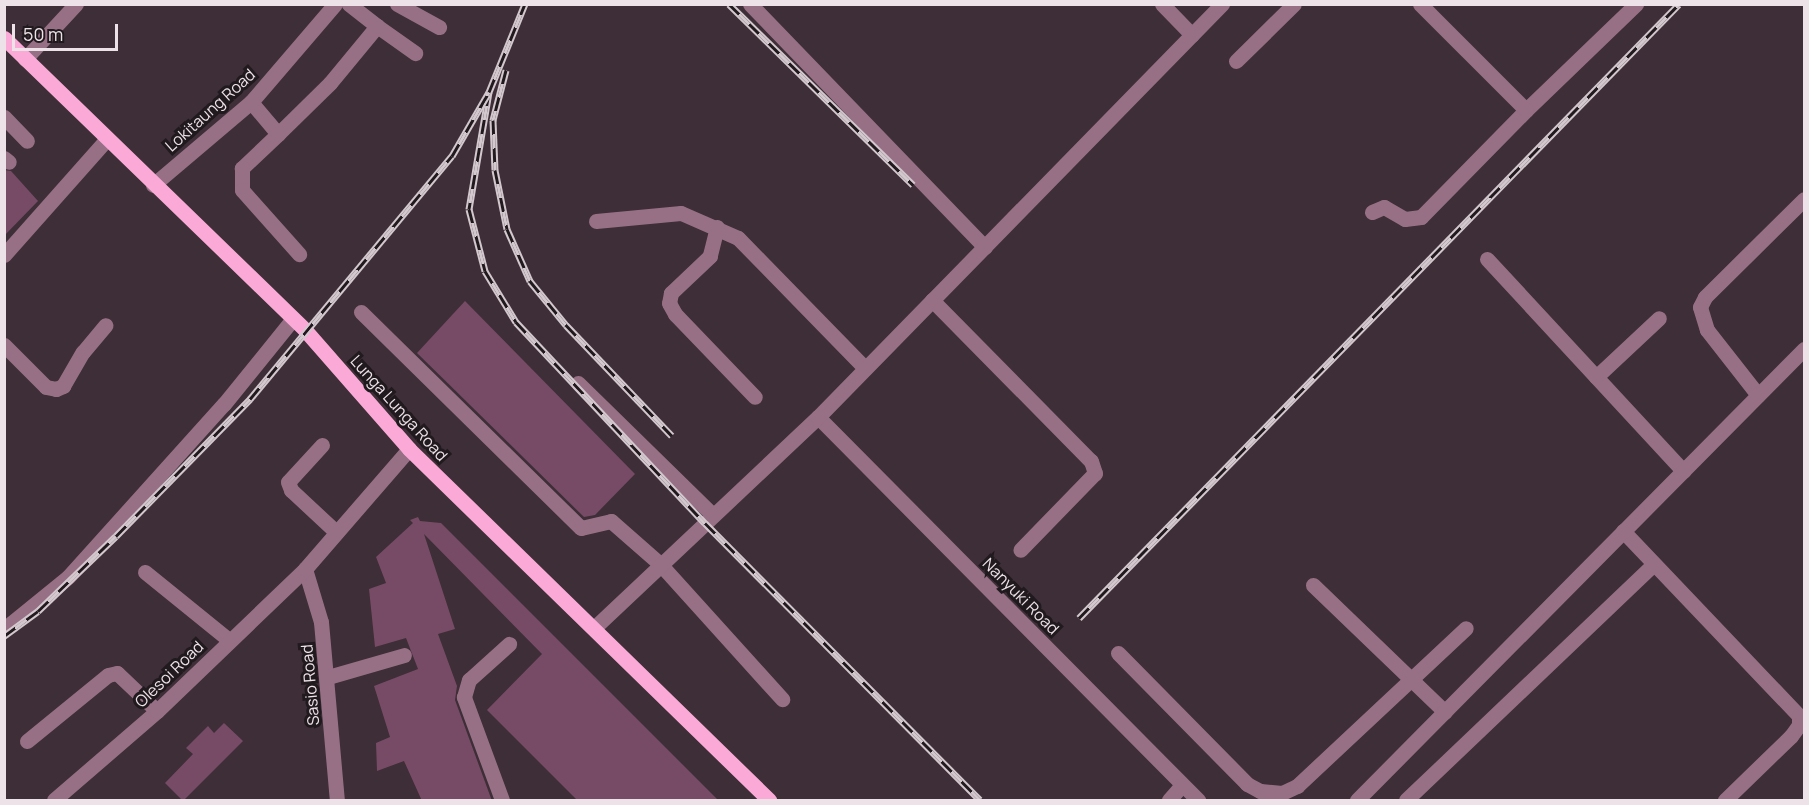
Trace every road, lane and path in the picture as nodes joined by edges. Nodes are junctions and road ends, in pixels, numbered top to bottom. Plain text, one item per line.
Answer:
1 (76, 4) edge
2 (334, 4) edge
3 (348, 4) edge
4 (397, 4) edge
5 (750, 4) edge
6 (1162, 4) edge
7 (1222, 4) edge
8 (1294, 4) edge
9 (1420, 4) edge
10 (1636, 4) edge
11 (377, 26) junction
12 (439, 27) dead end
13 (1191, 35) junction
14 (4, 38) edge
15 (415, 53) dead end
16 (25, 59) junction
17 (1236, 61) dead end
18 (251, 102) junction
19 (1526, 110) junction
20 (4, 117) edge
21 (278, 134) junction
22 (106, 140) junction
23 (27, 141) dead end
24 (153, 185) junction
25 (1804, 199) edge
26 (1372, 212) dead end
27 (596, 221) dead end
28 (717, 227) junction
29 (985, 247) junction
30 (298, 254) dead end
31 (4, 255) edge
32 (1487, 259) dead end
33 (932, 300) junction
34 (361, 312) dead end
35 (1659, 318) dead end
36 (292, 320) junction
37 (106, 326) dead end
38 (4, 345) edge
39 (1804, 349) edge
40 (865, 368) junction
41 (1596, 377) junction
42 (578, 383) dead end
43 (1758, 395) junction
44 (755, 397) dead end
45 (818, 417) junction
46 (322, 445) dead end
47 (409, 449) junction
48 (1683, 471) junction
49 (714, 515) junction
50 (1623, 531) junction
51 (336, 532) junction
52 (1020, 550) dead end
53 (1654, 564) junction
54 (661, 565) junction
55 (305, 569) junction
56 (145, 572) dead end
57 (1313, 585) dead end
58 (594, 628) junction
59 (1466, 628) dead end
60 (4, 629) edge
61 (229, 640) junction
62 (509, 644) dead end
63 (1118, 653) dead end
64 (404, 655) dead end
65 (328, 677) junction
66 (1411, 679) junction
67 (782, 699) dead end
68 (157, 711) junction
69 (1445, 712) junction
70 (27, 741) dead end
71 (1182, 785) junction
72 (54, 801) edge
73 (337, 801) edge
74 (502, 801) edge
75 (769, 801) edge
76 (1169, 801) edge
77 (1198, 801) edge
78 (1358, 801) edge
79 (1406, 801) edge
80 (1725, 801) edge

1 - 16 street
2 - 18 street, Lokitaung Road
3 - 11 street
4 - 12 street
5 - 29 street
6 - 13 street
7 - 13 street
8 - 17 street
9 - 19 street
10 - 19 street
11 - 15 street
11 - 21 street
13 - 29 street
14 - 16 main road, Lunga Lunga Road
16 - 22 main road, Lunga Lunga Road
18 - 21 street
18 - 24 street, Lokitaung Road
19 - 26 street
20 - 23 street
21 - 30 street
22 - 24 main road, Lunga Lunga Road
22 - 31 street
24 - 36 main road, Lunga Lunga Road
25 - 43 street
27 - 28 street
28 - 40 street
28 - 44 street
29 - 33 street
32 - 41 street
33 - 40 street
33 - 52 street
34 - 54 street
35 - 41 street
36 - 47 main road, Lunga Lunga Road
36 - 60 street
37 - 38 street
39 - 43 street
40 - 45 street
41 - 48 street
42 - 49 street
43 - 48 street
45 - 49 street
45 - 71 street, Nanyuki Road
46 - 51 street
47 - 51 street, Olesoi Road
47 - 58 main road, Lunga Lunga Road
48 - 50 street
49 - 54 street
50 - 53 street
50 - 69 street
51 - 55 street, Olesoi Road
53 - 79 street
53 - 80 street
54 - 58 street
54 - 67 street
55 - 61 street, Olesoi Road
55 - 65 street, Sasio Road
56 - 61 street
57 - 66 street
58 - 75 main road, Lunga Lunga Road
59 - 66 street
61 - 68 street, Olesoi Road
62 - 74 street
63 - 66 street
64 - 65 street
65 - 73 street, Sasio Road
66 - 69 street
68 - 70 street
68 - 72 street, Olesoi Road
69 - 78 street
71 - 76 street
71 - 77 street, Nanyuki Road

